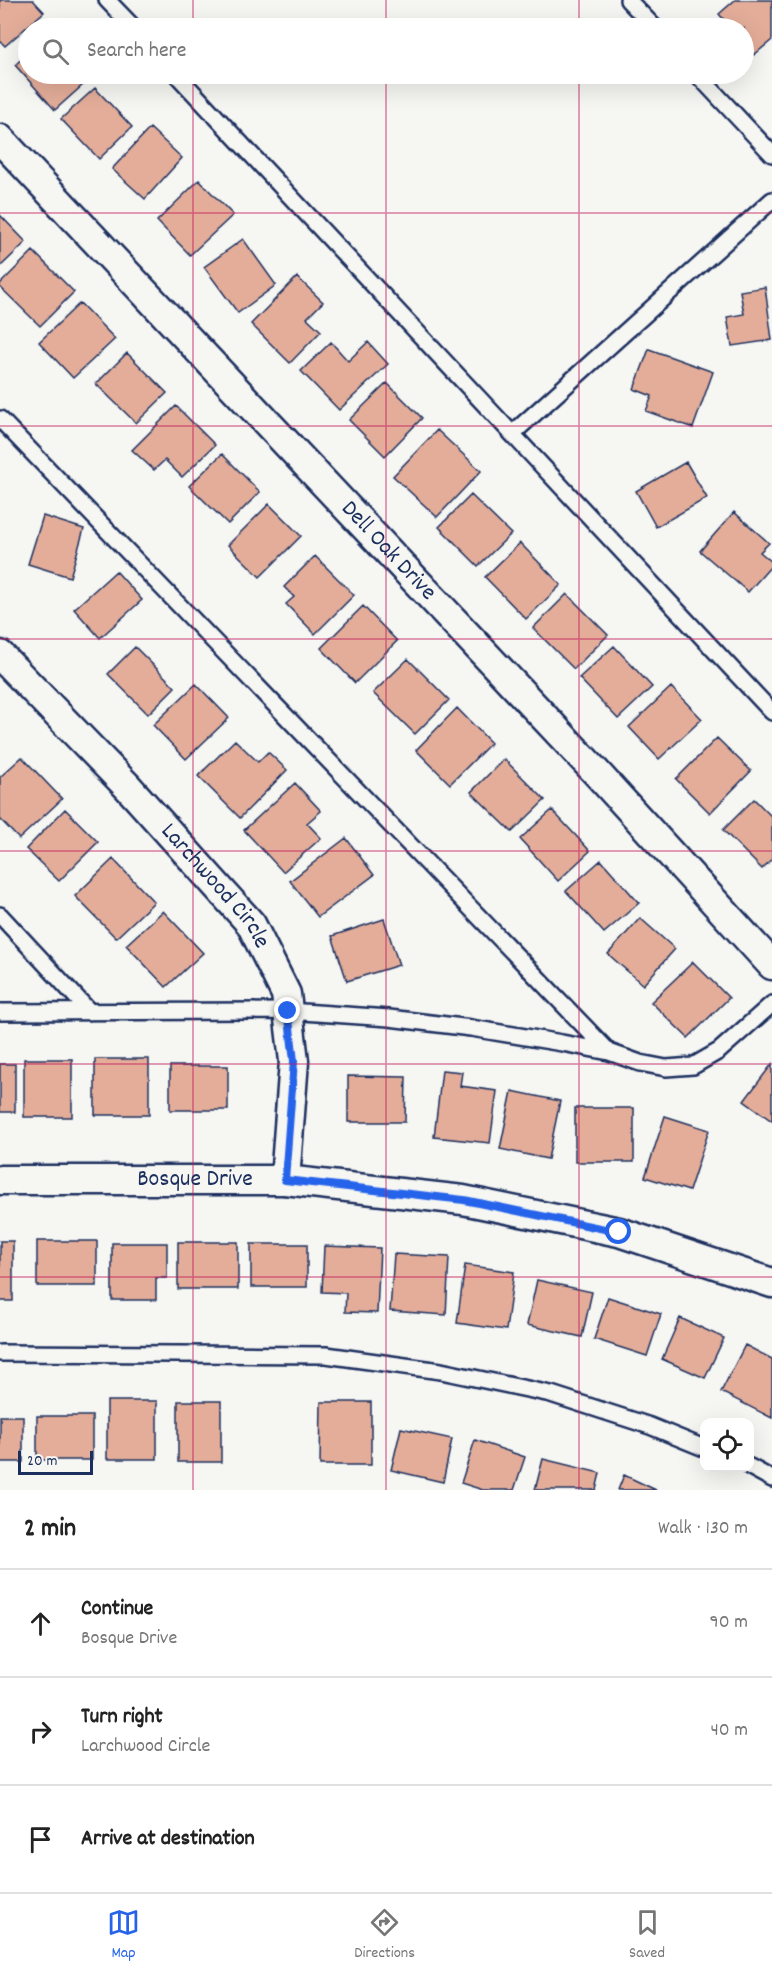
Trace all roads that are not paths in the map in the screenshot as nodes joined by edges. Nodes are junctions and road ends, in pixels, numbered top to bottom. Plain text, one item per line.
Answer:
1 (107, 0) edge
2 (628, 0) edge
3 (124, 18) edge
4 (645, 18) edge
5 (185, 84) edge
6 (706, 84) edge
7 (0, 140) edge
8 (772, 154) edge
9 (772, 200) edge
10 (0, 419) edge
11 (512, 434) junction
12 (0, 655) edge
13 (772, 712) edge
14 (0, 915) edge
15 (772, 965) edge
16 (772, 1004) edge
17 (288, 1011) junction
18 (0, 1012) edge
19 (90, 1012) junction
20 (609, 1052) junction
21 (0, 1180) edge
22 (285, 1180) junction
23 (772, 1284) edge
24 (0, 1353) edge
25 (700, 1446) edge
26 (754, 1469) edge
27 (772, 1479) edge

1 - 3 lane
2 - 4 lane
5 - 11 lane
6 - 8 lane
7 - 15 street, Dell Oak Drive
9 - 11 lane
10 - 20 lane
11 - 13 lane
12 - 17 street, Larchwood Circle
14 - 19 lane
16 - 20 lane
17 - 19 lane
17 - 20 lane
17 - 22 street, Larchwood Circle
18 - 19 lane
21 - 22 street, Bosque Drive
22 - 23 street, Bosque Drive
24 - 25 lane
26 - 27 lane

